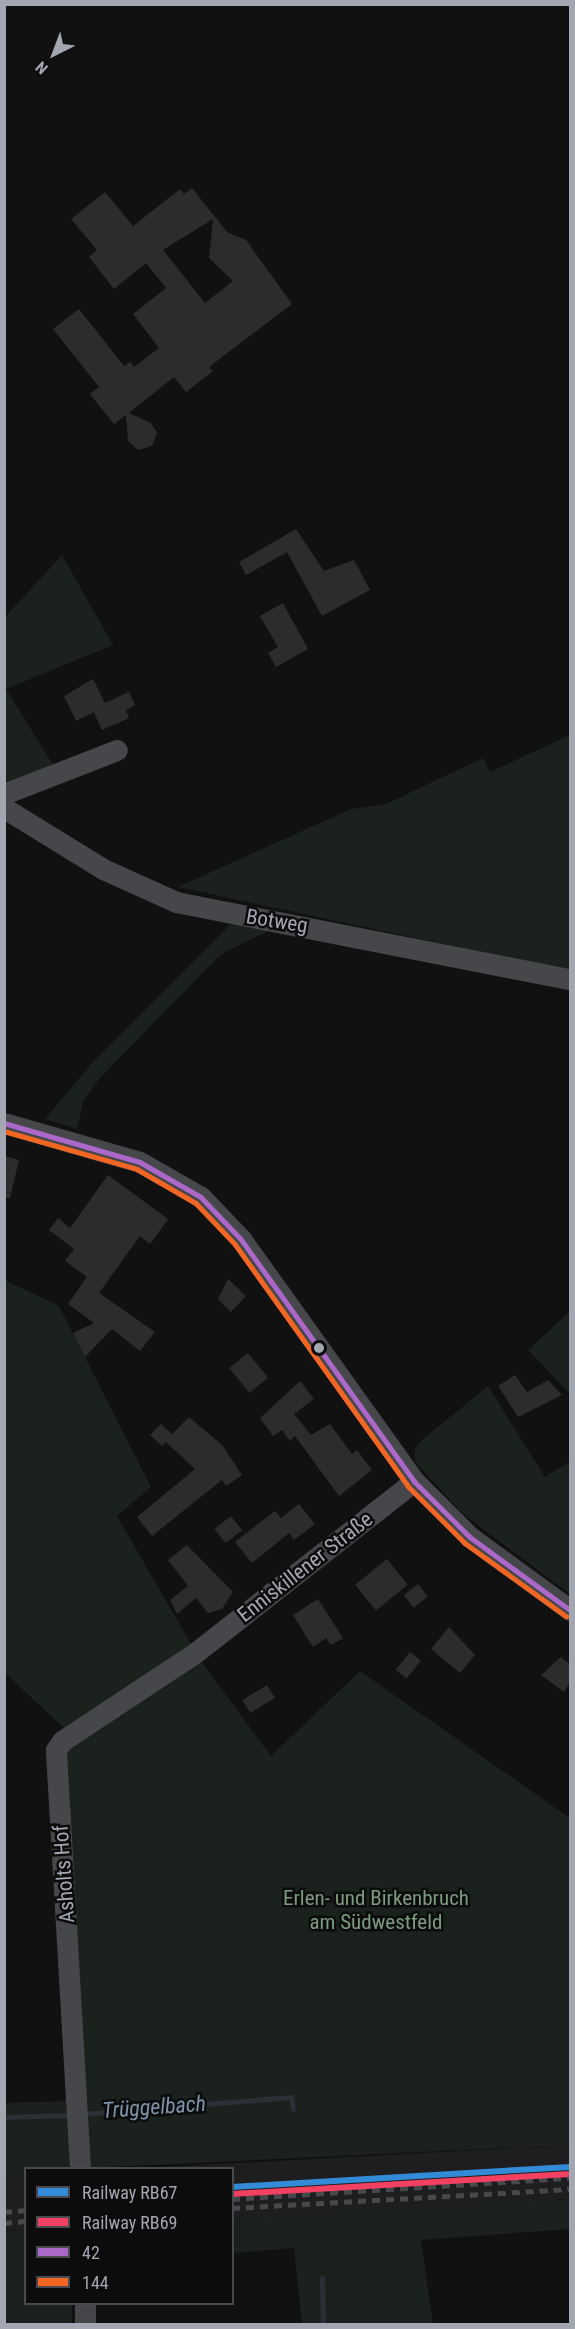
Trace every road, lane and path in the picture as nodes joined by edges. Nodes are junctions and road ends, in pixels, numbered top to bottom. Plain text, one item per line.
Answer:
1 (117, 750) dead end
2 (4, 794) edge
3 (4, 808) edge
4 (570, 979) edge
5 (4, 1123) edge
6 (414, 1480) junction
7 (570, 1610) edge
8 (195, 1653) joint
9 (80, 2167) edge
10 (85, 2305) edge
11 (85, 2325) edge

1 - 2 street
3 - 4 street, Botweg
5 - 6 street
6 - 7 street
6 - 8 street, Enniskillener Straße
8 - 9 street, Asholts Hof
10 - 11 street

